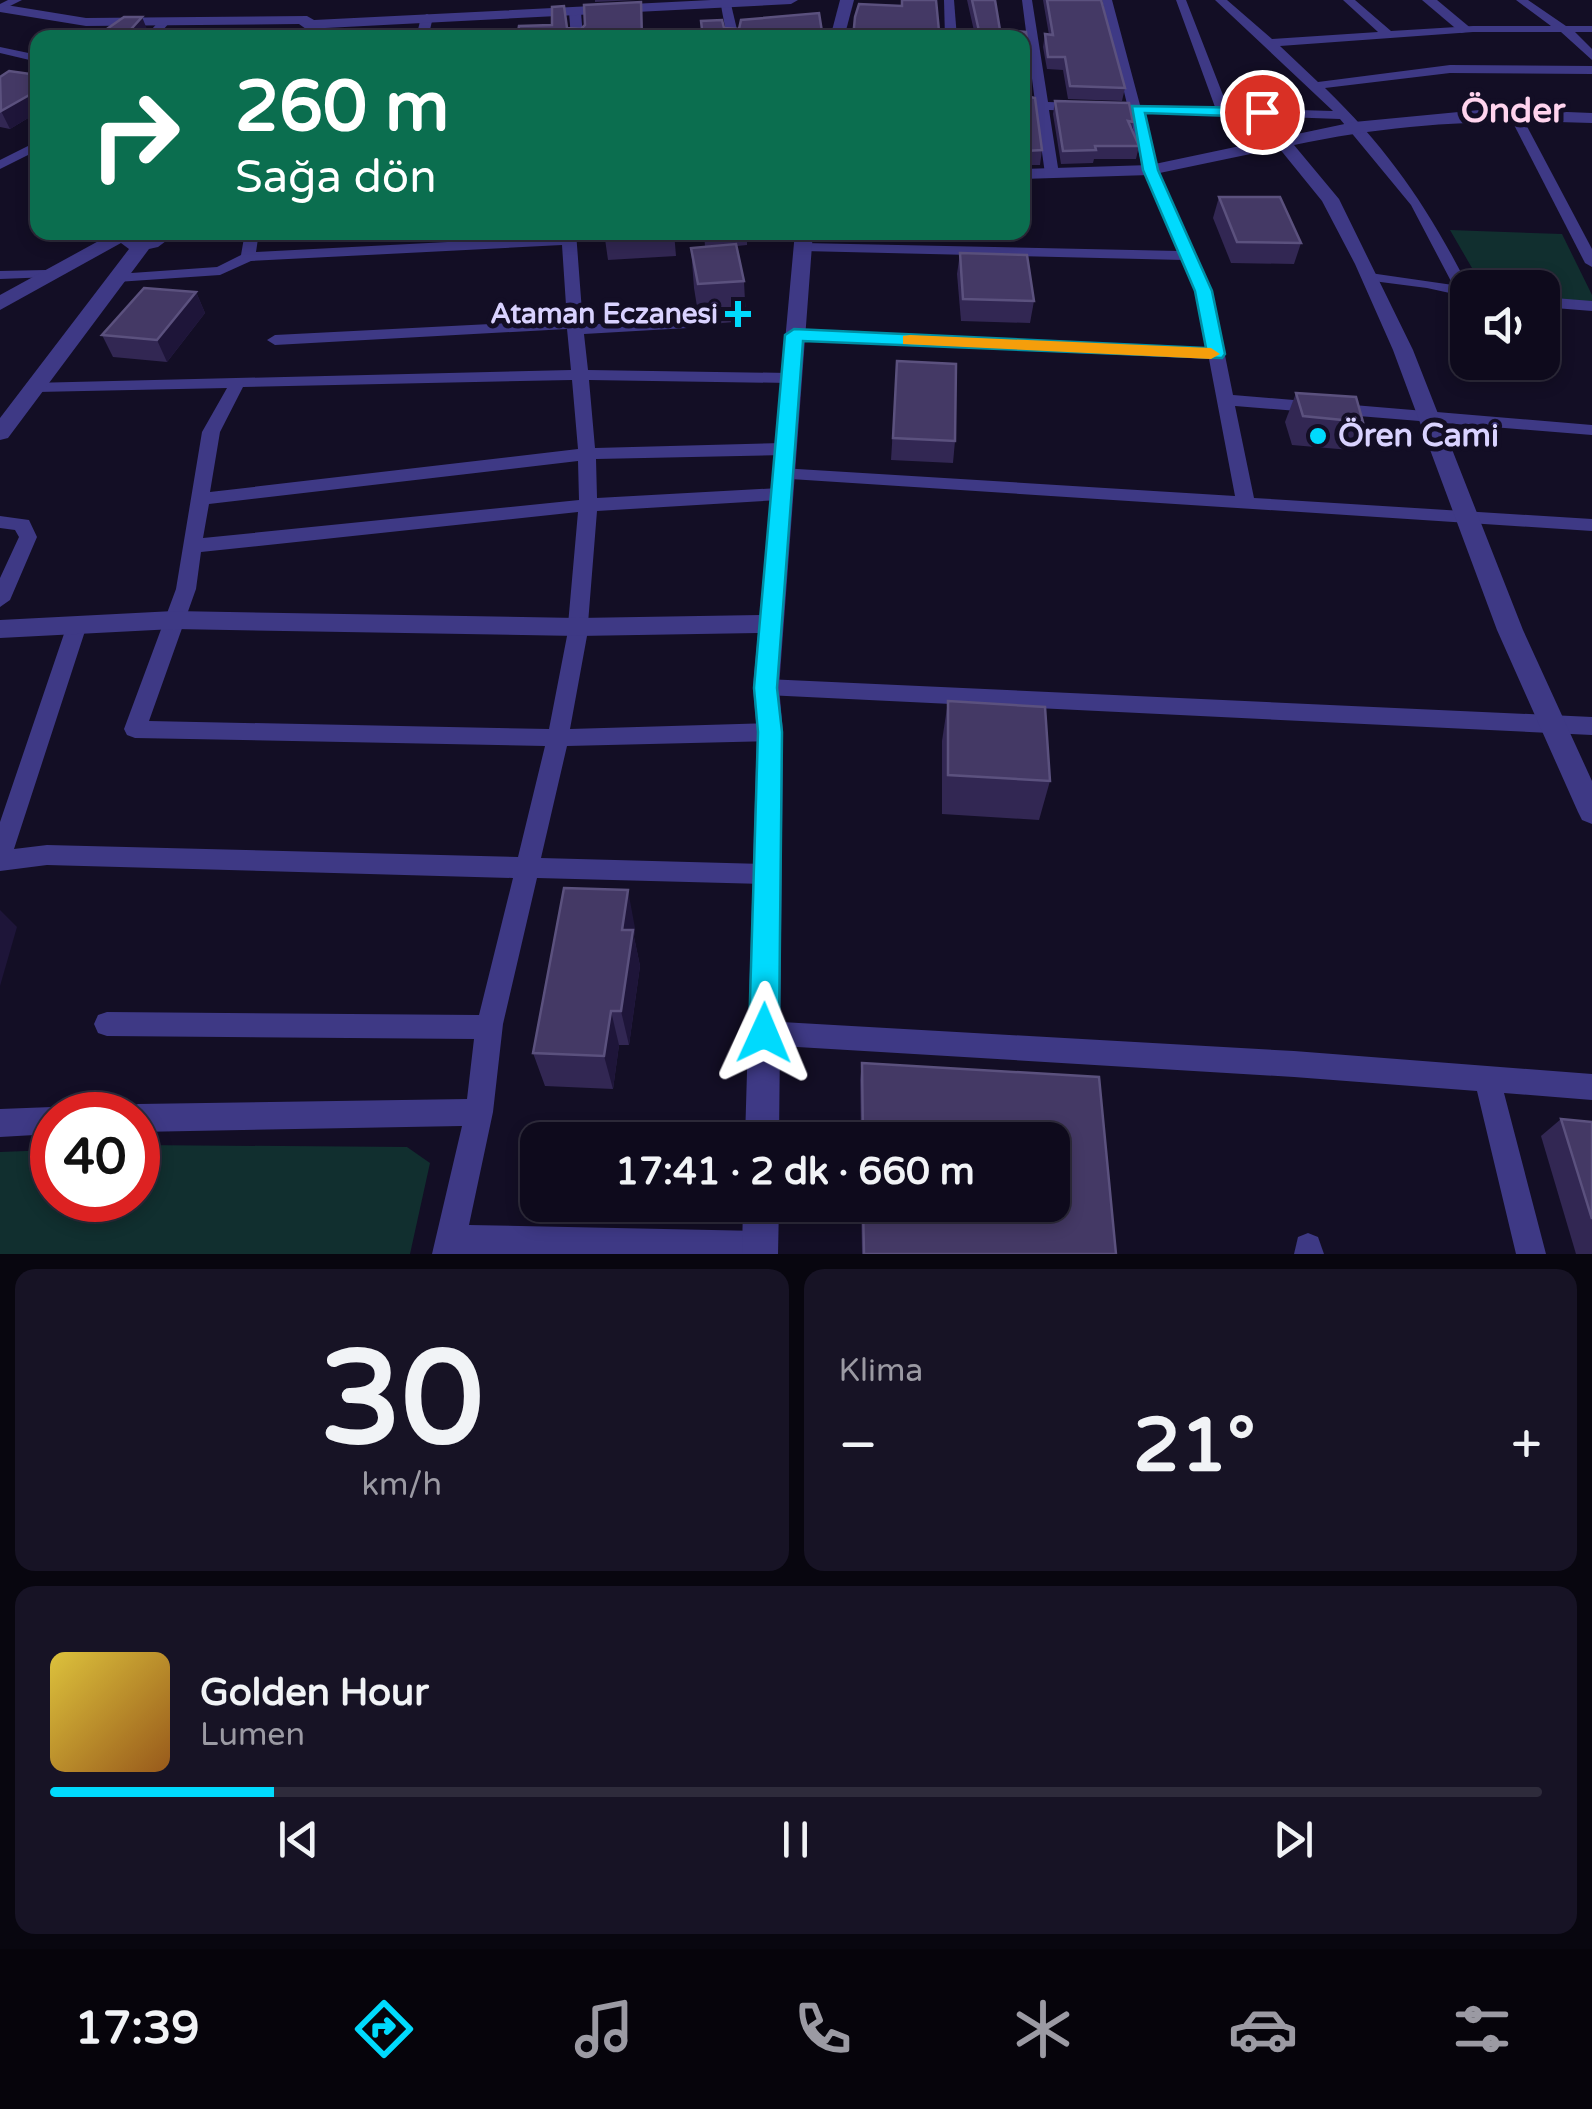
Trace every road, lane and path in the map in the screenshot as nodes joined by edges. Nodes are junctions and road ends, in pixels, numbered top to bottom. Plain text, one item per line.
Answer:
1 (16, 0) edge
2 (308, 0) edge
3 (791, 0) edge
4 (848, 0) edge
5 (949, 0) edge
6 (1027, 0) edge
7 (1106, 0) edge
8 (1180, 0) edge
9 (1220, 0) edge
10 (1348, 0) edge
11 (1429, 0) edge
12 (1522, 0) edge
13 (726, 2) edge
14 (530, 7) edge
15 (0, 8) edge
16 (575, 12) junction
17 (427, 17) junction
18 (164, 22) junction
19 (306, 28) edge
20 (1592, 29) edge
21 (156, 30) edge
22 (424, 30) edge
23 (576, 30) edge
24 (731, 30) edge
25 (839, 30) edge
26 (951, 30) edge
27 (1466, 30) junction
28 (1568, 32) junction
29 (1386, 33) junction
30 (1271, 43) junction
31 (0, 50) edge
32 (1592, 56) edge
33 (30, 57) edge
34 (1592, 70) edge
35 (1313, 86) junction
36 (1030, 105) edge
37 (1044, 106) junction
38 (1137, 109) junction
39 (1223, 111) junction
40 (1516, 117) junction
41 (1592, 118) edge
42 (1348, 121) junction
43 (1282, 142) junction
44 (30, 150) edge
45 (0, 165) edge
46 (1150, 170) junction
47 (1030, 174) edge
48 (1052, 174) junction
49 (126, 240) edge
50 (130, 240) edge
51 (251, 240) edge
52 (468, 240) edge
53 (569, 240) edge
54 (803, 240) edge
55 (1188, 256) junction
56 (248, 257) junction
57 (1592, 263) edge
58 (1454, 270) edge
59 (46, 274) junction
60 (0, 275) edge
61 (1370, 277) junction
62 (117, 278) junction
63 (1450, 288) edge
64 (1560, 303) edge
65 (0, 304) edge
66 (1592, 306) edge
67 (688, 323) dead end
68 (574, 327) junction
69 (794, 335) junction
70 (275, 340) dead end
71 (1216, 354) junction
72 (582, 375) junction
73 (789, 378) junction
74 (237, 384) junction
75 (37, 387) junction
76 (1225, 400) junction
77 (1426, 416) junction
78 (1592, 430) edge
79 (0, 432) edge
80 (586, 454) junction
81 (781, 472) junction
82 (201, 499) junction
83 (1246, 504) junction
84 (588, 505) junction
85 (1467, 518) junction
86 (0, 522) edge
87 (1592, 525) edge
88 (193, 546) junction
89 (0, 600) edge
90 (174, 620) junction
91 (77, 624) junction
92 (772, 624) junction
93 (578, 627) junction
94 (0, 628) edge
95 (766, 688) junction
96 (1554, 726) junction
97 (1592, 726) edge
98 (770, 732) junction
99 (558, 738) junction
100 (1592, 812) edge
101 (0, 859) edge
102 (528, 870) junction
103 (767, 874) junction
104 (107, 1024) dead end
105 (490, 1027) junction
106 (764, 1033) junction
107 (1486, 1079) junction
108 (1592, 1087) edge
109 (479, 1112) junction
110 (160, 1118) edge
111 (30, 1122) edge
112 (762, 1122) edge
113 (0, 1123) edge
114 (761, 1222) edge
115 (449, 1247) edge
116 (760, 1250) edge
117 (1531, 1254) edge

1 - 15 street
2 - 19 street
3 - 13 street
4 - 25 street
5 - 26 street
6 - 37 street
7 - 38 street
8 - 39 street
9 - 30 street
10 - 29 street
11 - 27 street
12 - 28 street
13 - 16 street
13 - 24 street
14 - 16 street
14 - 17 street
15 - 18 street
16 - 23 street
17 - 19 street
17 - 22 street
18 - 19 street
18 - 21 street
20 - 28 street
27 - 28 street
27 - 29 street
28 - 32 street
29 - 30 street
30 - 35 street
31 - 33 street
34 - 35 street
35 - 42 street
36 - 37 street
37 - 38 street
37 - 48 street
38 - 39 street
38 - 46 street
39 - 42 street
40 - 41 street
40 - 42 street
40 - 57 street
42 - 43 street
42 - 58 street
43 - 46 street
43 - 61 street
44 - 45 street
46 - 48 street
46 - 55 street
47 - 48 street
49 - 59 street
50 - 62 street
51 - 56 street
52 - 56 street
53 - 68 street
54 - 55 street
54 - 69 street
55 - 71 street
56 - 62 street
59 - 60 street
59 - 65 street
61 - 63 street
61 - 77 street
62 - 75 street
64 - 66 street
67 - 68 street
68 - 70 street
68 - 72 street
69 - 71 street
69 - 73 street
71 - 76 street
72 - 73 street
72 - 74 street
72 - 80 street
73 - 81 street
74 - 75 street
74 - 82 street
75 - 79 street
76 - 77 street
76 - 83 street
77 - 78 street
77 - 85 street
80 - 81 street
80 - 82 street
80 - 84 street
81 - 83 street
81 - 84 street
81 - 92 street
82 - 88 street
83 - 85 street
84 - 88 street
84 - 93 street
85 - 87 street
85 - 96 street
86 - 89 street
88 - 90 street
90 - 91 street
90 - 93 street
90 - 99 street
91 - 94 street
91 - 101 street
92 - 93 street
92 - 95 street
93 - 99 street
95 - 96 street
95 - 98 street
96 - 97 street
96 - 100 street
98 - 99 street
98 - 103 street
99 - 102 street
101 - 102 street
102 - 103 street
102 - 105 street
103 - 106 street
104 - 105 street
105 - 109 street
106 - 107 street
106 - 112 street
107 - 108 street
107 - 117 street
109 - 110 street
109 - 115 street
111 - 113 street
114 - 116 street
115 - 116 street

